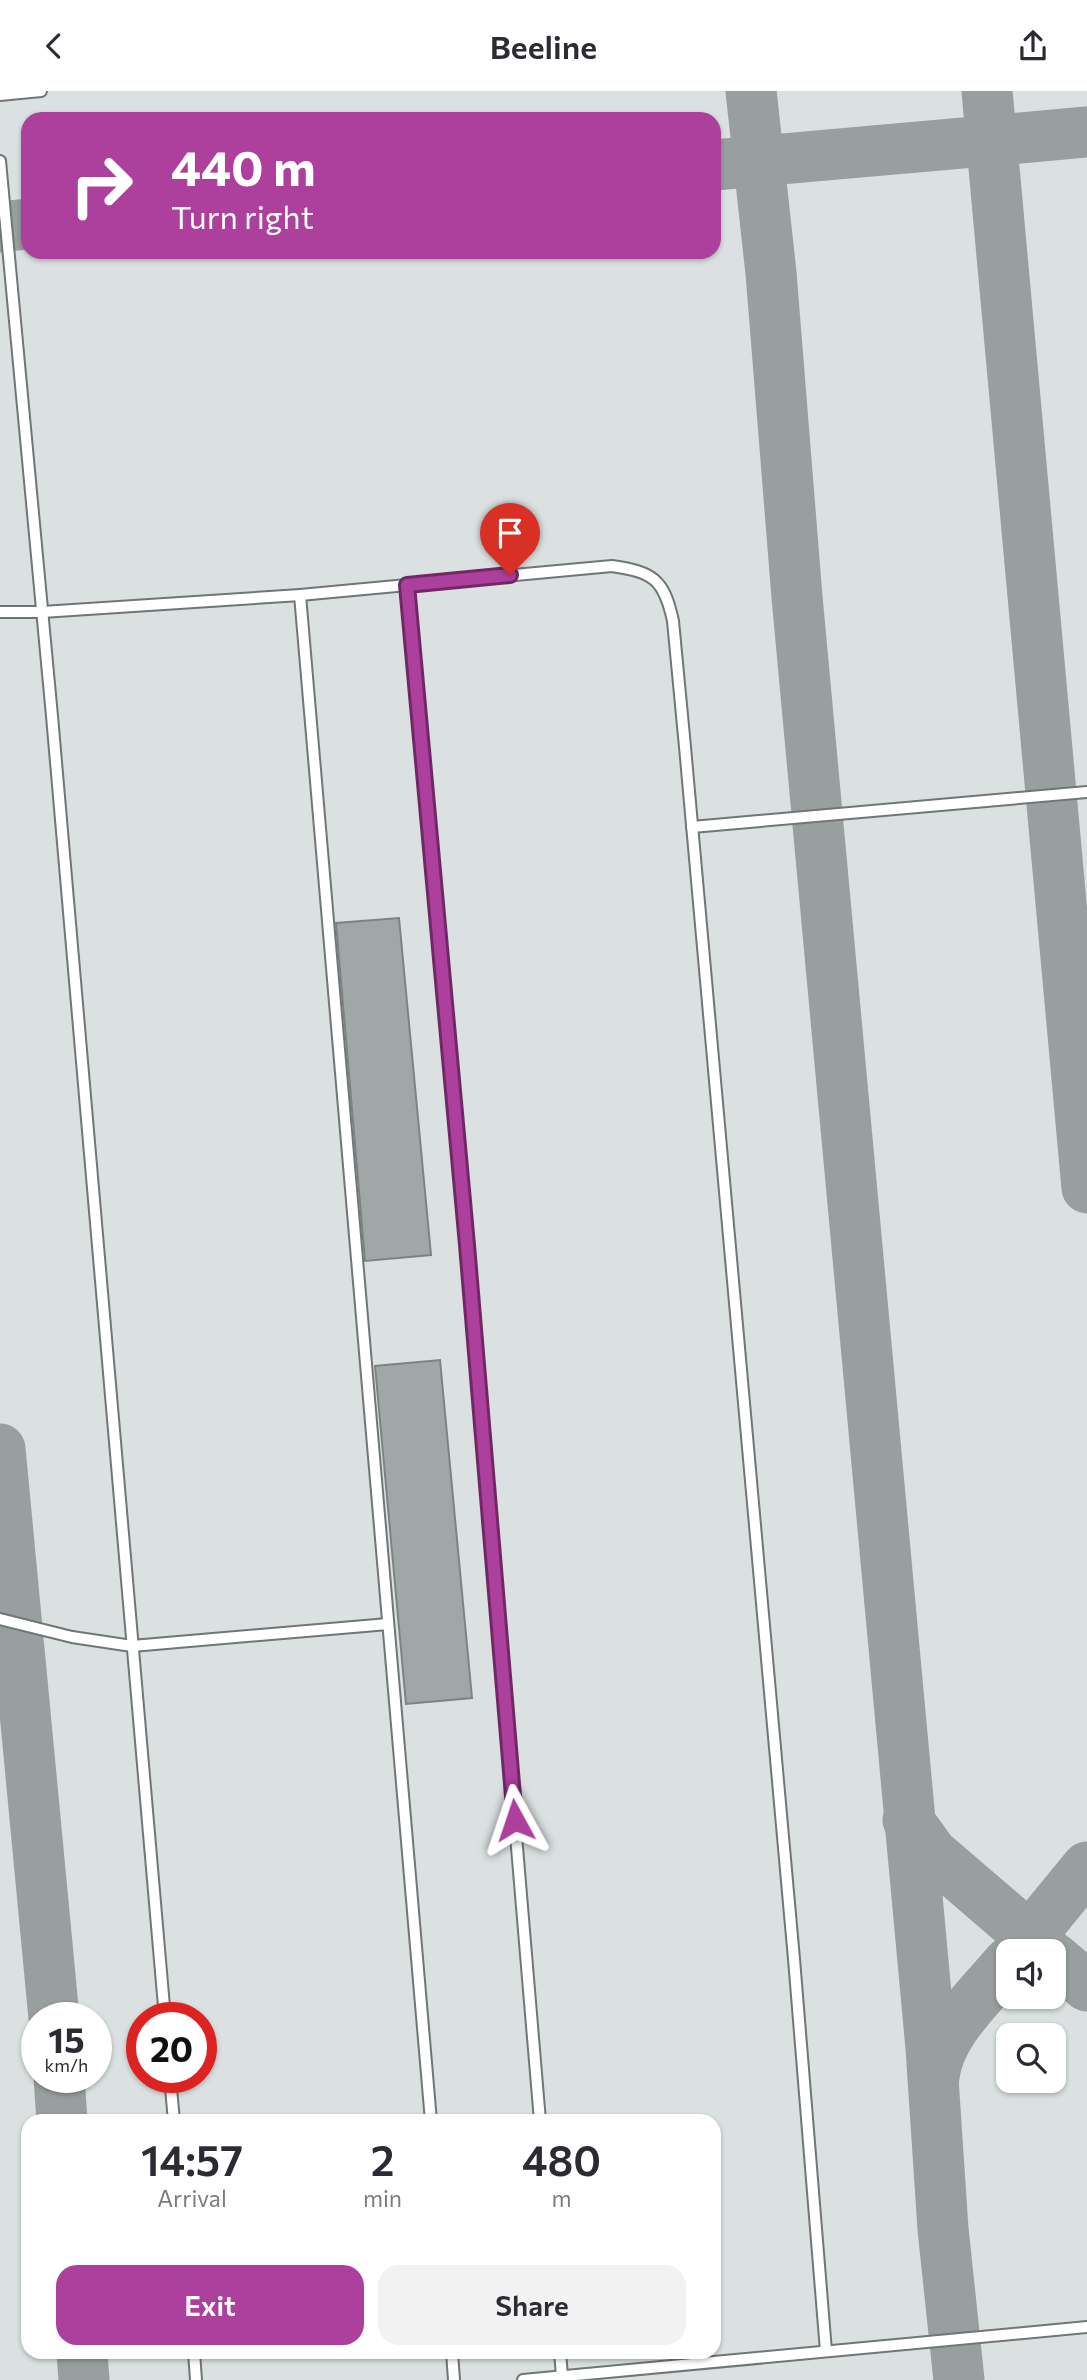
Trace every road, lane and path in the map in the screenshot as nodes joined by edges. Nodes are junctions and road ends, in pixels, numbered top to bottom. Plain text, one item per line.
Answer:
1 (41, 91) edge
2 (0, 95) edge
3 (0, 161) edge
4 (407, 585) junction
5 (300, 595) junction
6 (0, 612) edge
7 (43, 612) junction
8 (1087, 792) edge
9 (692, 827) junction
10 (0, 1619) edge
11 (388, 1624) junction
12 (132, 1646) junction
13 (164, 2002) edge
14 (171, 2093) edge
15 (173, 2114) edge
16 (430, 2114) edge
17 (539, 2114) edge
18 (1087, 2327) edge
19 (826, 2351) junction
20 (195, 2359) edge
21 (452, 2359) edge
22 (561, 2359) edge
23 (562, 2376) junction
24 (197, 2380) edge
25 (454, 2380) edge
26 (523, 2380) edge

1 - 2 lane
3 - 7 lane
4 - 5 lane
4 - 9 lane
4 - 17 lane
5 - 7 lane
5 - 11 lane
6 - 7 lane
7 - 12 lane
8 - 9 lane
9 - 19 lane
10 - 12 lane
11 - 12 lane
11 - 16 lane
12 - 13 lane
14 - 15 lane
18 - 19 lane
19 - 23 lane
20 - 24 lane
21 - 25 lane
22 - 23 lane
23 - 26 lane

